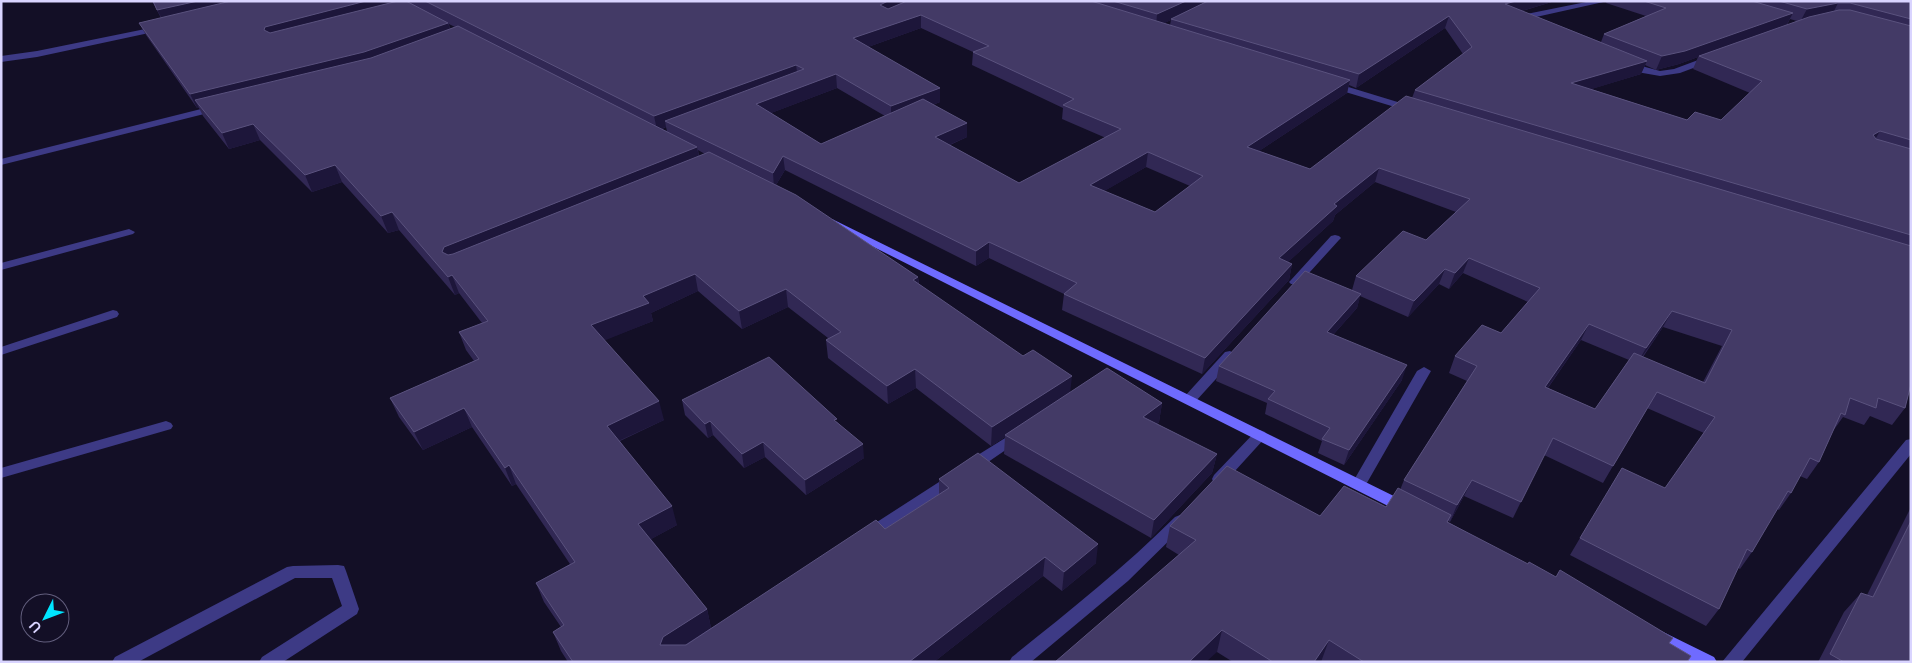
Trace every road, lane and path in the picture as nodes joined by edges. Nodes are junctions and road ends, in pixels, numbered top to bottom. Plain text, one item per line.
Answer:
1 (1604, 1) edge
2 (1529, 25) edge
3 (171, 26) edge
4 (1719, 55) edge
5 (1, 59) edge
6 (1618, 62) edge
7 (1320, 82) edge
8 (227, 105) edge
9 (1424, 113) edge
10 (1, 162) edge
11 (820, 216) edge
12 (129, 232) dead end
13 (1335, 238) dead end
14 (1, 267) edge
15 (1289, 289) edge
16 (113, 314) dead end
17 (1236, 348) edge
18 (1, 351) edge
19 (1123, 366) junction
20 (1424, 371) dead end
21 (1106, 377) edge
22 (1190, 399) junction
23 (166, 426) dead end
24 (1032, 426) edge
25 (1260, 434) junction
26 (1911, 444) edge
27 (1, 472) edge
28 (1358, 484) junction
29 (1209, 490) edge
30 (1190, 511) edge
31 (1420, 516) edge
32 (858, 541) edge
33 (1647, 631) edge
34 (121, 662) edge
35 (268, 662) edge
36 (1018, 662) edge
37 (1708, 662) edge
38 (1731, 662) edge

1 - 2 street
3 - 5 street
4 - 6 street
7 - 9 street
8 - 10 street
11 - 19 street
12 - 14 street
13 - 15 street
16 - 18 street
17 - 22 street
19 - 21 street
19 - 22 street
20 - 28 street
22 - 25 street
23 - 27 street
24 - 32 street
25 - 28 street
25 - 29 street
26 - 38 street
28 - 31 street
30 - 36 street
33 - 37 street
34 - 35 street

